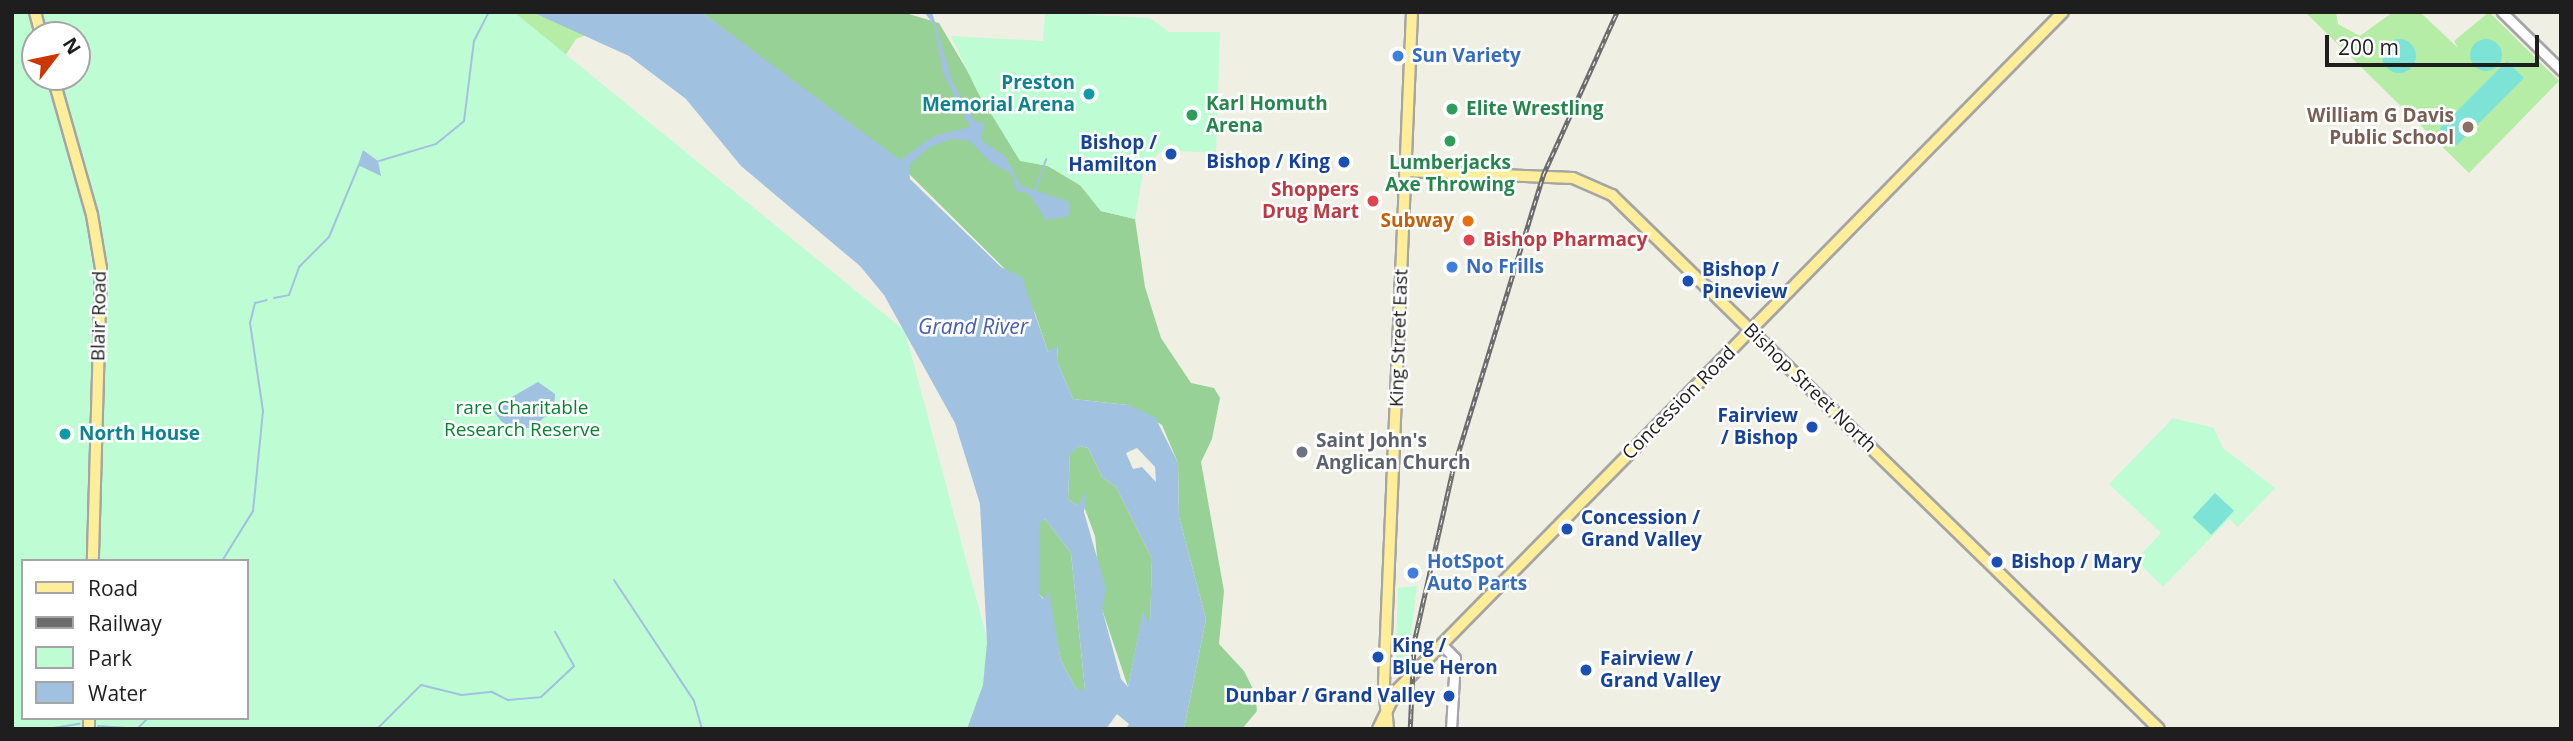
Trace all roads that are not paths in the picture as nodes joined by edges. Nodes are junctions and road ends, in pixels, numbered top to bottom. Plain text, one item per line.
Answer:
1 (1412, 12) edge
2 (2063, 12) edge
3 (2502, 12) edge
4 (2561, 70) edge
5 (57, 91) edge
6 (1405, 171) junction
7 (1751, 330) junction
8 (93, 559) edge
9 (1442, 645) junction
10 (1386, 706) junction
11 (1378, 729) edge
12 (1388, 729) edge
13 (1451, 729) edge
14 (2159, 729) edge

1 - 6 main road, King Street East
2 - 7 main road, Concession Road
3 - 4 street
5 - 8 main road, Blair Road
6 - 7 main road, Bishop Street North
6 - 10 main road, King Street East
7 - 9 main road, Concession Road
7 - 14 main road, Bishop Street North
9 - 10 main road, Concession Road
9 - 13 street
10 - 11 main road
10 - 12 main road

